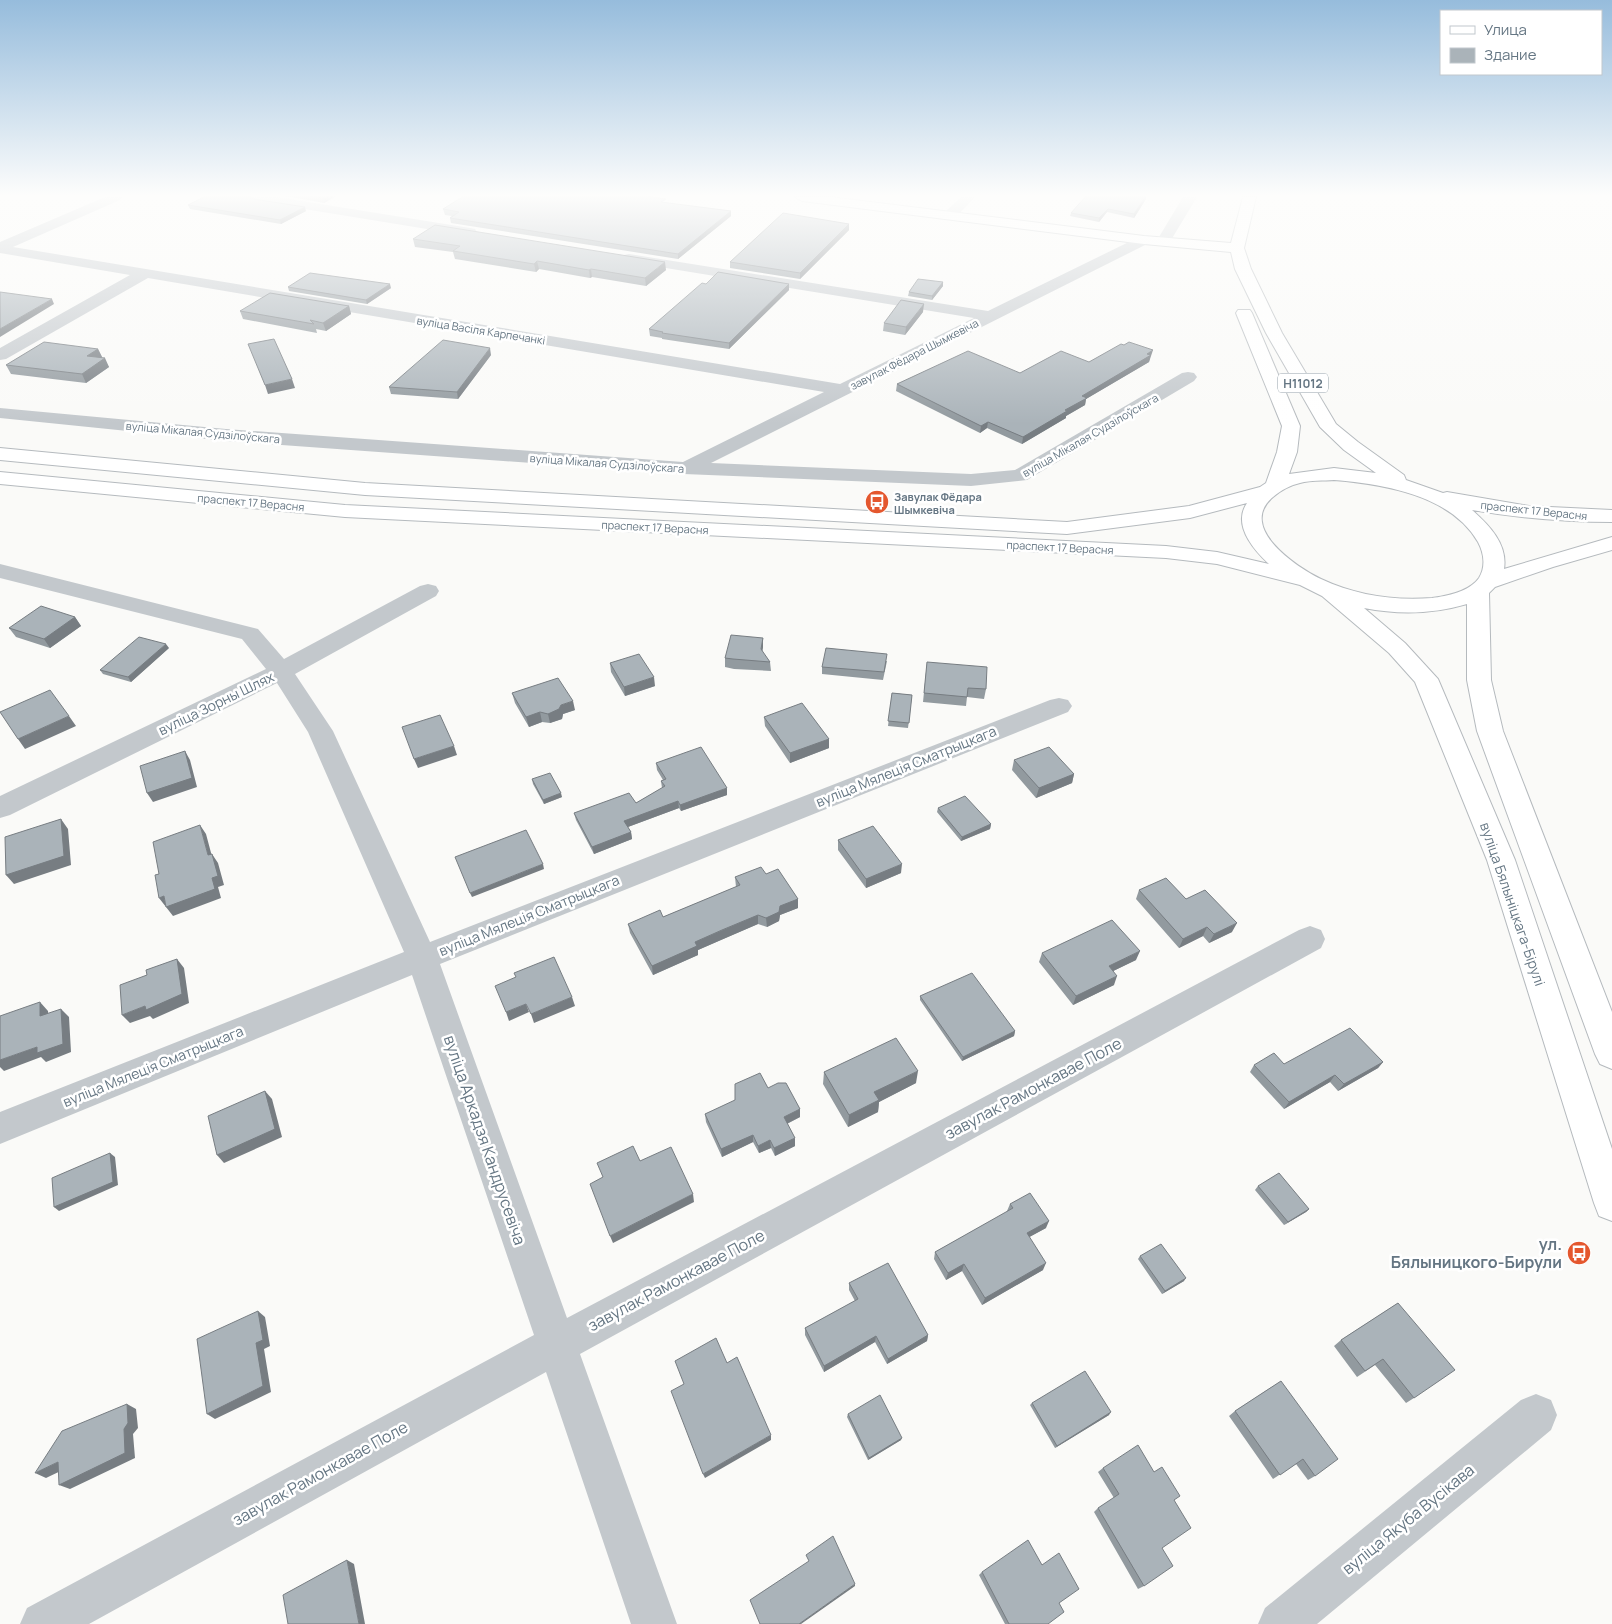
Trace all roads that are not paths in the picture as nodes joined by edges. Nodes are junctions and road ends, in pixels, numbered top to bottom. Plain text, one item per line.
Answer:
1 (137, 273) edge
2 (721, 273) edge
3 (1077, 273) edge
4 (1245, 273) edge
5 (144, 274) junction
6 (1236, 295) dead end
7 (988, 316) junction
8 (0, 354) edge
9 (1188, 377) dead end
10 (843, 390) junction
11 (0, 412) edge
12 (0, 454) edge
13 (684, 468) junction
14 (0, 478) edge
15 (1270, 489) junction
16 (1418, 490) junction
17 (1612, 516) edge
18 (1612, 543) edge
19 (0, 572) edge
20 (1318, 585) junction
21 (1482, 586) junction
22 (428, 591) dead end
23 (280, 671) junction
24 (1059, 706) dead end
25 (0, 808) edge
26 (1310, 939) dead end
27 (422, 958) junction
28 (1612, 1054) edge
29 (0, 1128) edge
30 (1612, 1203) edge
31 (556, 1344) junction
32 (1536, 1414) dead end
33 (43, 1624) edge
34 (654, 1624) edge
35 (1281, 1624) edge

1 - 5 street, вуліца Васіля Карпечанкі
2 - 7 street
3 - 7 street, завулак Фёдара Шымкевіча
4 - 16 main road, Н11012
5 - 8 street
5 - 10 street, вуліца Васіля Карпечанкі
6 - 15 main road, Н11012
7 - 10 street, завулак Фёдара Шымкевіча
9 - 13 street, вуліца Мікалая Судзілоўскага
10 - 13 street, завулак Фёдара Шымкевіча
11 - 13 street, вуліца Мікалая Судзілоўскага
12 - 15 main road, праспект 17 Верасня
14 - 20 main road, праспект 17 Верасня
15 - 16 main road, Н11012
15 - 20 main road, Н11012
16 - 17 main road, праспект 17 Верасня
16 - 21 main road, Н11012
18 - 21 main road
19 - 23 street
20 - 21 main road, Н11012
20 - 30 main road, вуліца Бялыніцкага-Бірулі / Н11012
21 - 28 main road, Н11012
22 - 23 street, вуліца Зорны Шлях
23 - 25 street, вуліца Зорны Шлях
23 - 27 street, вуліца Аркадзя Кандрусевіча
24 - 27 street, вуліца Мялеція Сматрыцкага
26 - 31 street, завулак Рамонкавае Поле
27 - 29 street, вуліца Мялеція Сматрыцкага
27 - 31 street, вуліца Аркадзя Кандрусевіча
31 - 33 street, завулак Рамонкавае Поле
31 - 34 street, вуліца Аркадзя Кандрусевіча
32 - 35 street, вуліца Якуба Вусікава

